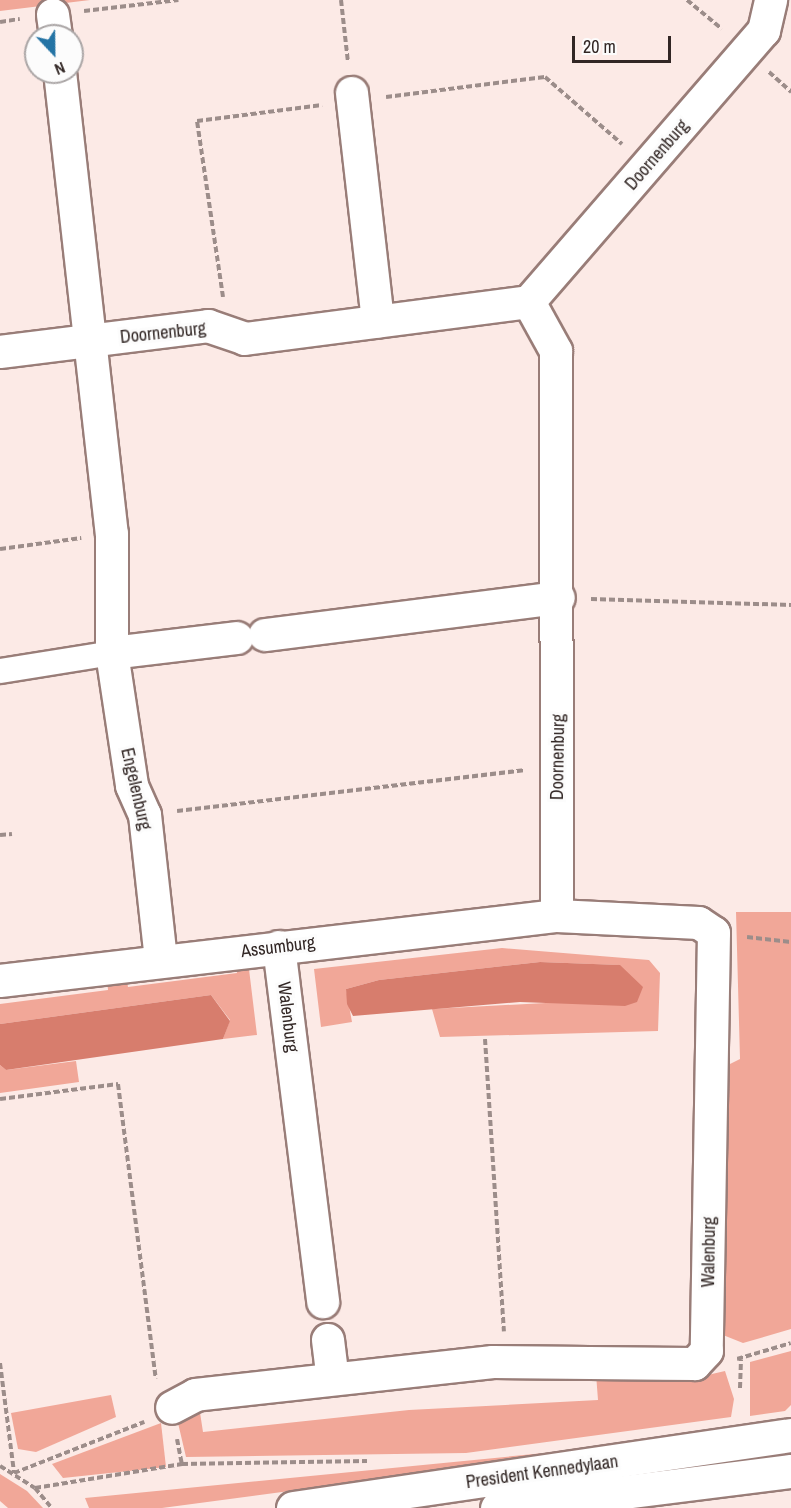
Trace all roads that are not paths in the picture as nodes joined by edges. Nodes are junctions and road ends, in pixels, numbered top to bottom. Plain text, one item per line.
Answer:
1 (771, 0) edge
2 (61, 84) edge
3 (352, 93) road end
4 (529, 302) junction
5 (378, 321) junction
6 (90, 342) junction
7 (0, 352) edge
8 (559, 598) junction
9 (112, 653) junction
10 (0, 671) edge
11 (557, 916) junction
12 (279, 947) junction
13 (162, 961) junction
14 (0, 981) edge
15 (323, 1302) dead end
16 (328, 1340) dead end
17 (333, 1378) junction
18 (166, 1412) road end
19 (791, 1435) edge
20 (791, 1471) edge
21 (293, 1508) edge
22 (497, 1508) edge

1 - 4 street, Doornenburg
2 - 6 street
3 - 5 street
4 - 5 street, Doornenburg
4 - 8 street, Doornenburg
5 - 6 street, Doornenburg
6 - 7 street, Doornenburg
6 - 9 street, Engelenburg
8 - 9 street
8 - 11 street, Doornenburg
9 - 10 street
9 - 13 street, Engelenburg
11 - 12 street, Assumburg
11 - 17 street, Walenburg
12 - 13 street, Assumburg
12 - 15 street, Walenburg
13 - 14 street, Assumburg
16 - 17 street
17 - 18 street, Walenburg
19 - 21 street, President Kennedylaan
20 - 22 street, President Kennedylaan

